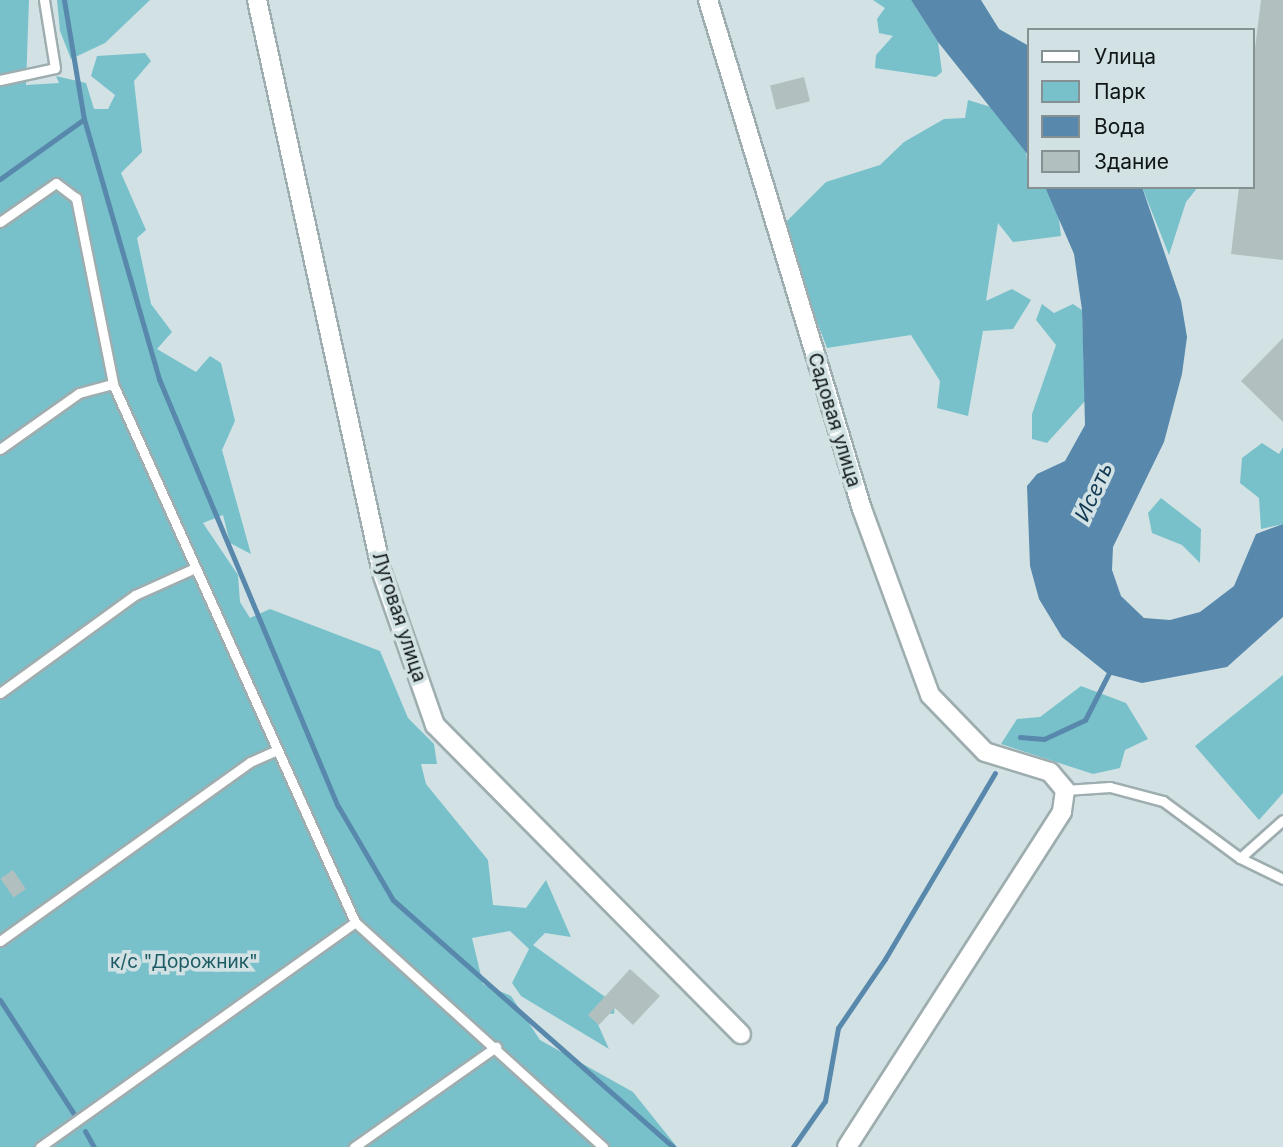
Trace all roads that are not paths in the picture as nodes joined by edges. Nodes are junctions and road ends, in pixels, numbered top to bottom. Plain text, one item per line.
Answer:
1 (44, 0) edge
2 (257, 0) edge
3 (708, 0) edge
4 (0, 80) edge
5 (0, 222) edge
6 (113, 384) junction
7 (0, 449) edge
8 (195, 568) junction
9 (0, 693) edge
10 (277, 750) junction
11 (1065, 790) junction
12 (1283, 820) edge
13 (1240, 858) junction
14 (1283, 879) edge
15 (355, 922) junction
16 (0, 941) edge
17 (741, 1034) dead end
18 (496, 1047) junction
19 (40, 1147) edge
20 (354, 1147) edge
21 (603, 1147) edge
22 (847, 1147) edge

1 - 4 lane
2 - 17 street, Луговая улица
3 - 11 street, Садовая улица
5 - 6 lane
6 - 7 lane
6 - 8 lane
8 - 9 lane
8 - 10 lane
10 - 15 lane
10 - 16 lane
11 - 13 lane
11 - 22 street
12 - 13 lane
13 - 14 lane
15 - 18 lane
15 - 19 lane
18 - 20 lane
18 - 21 lane

